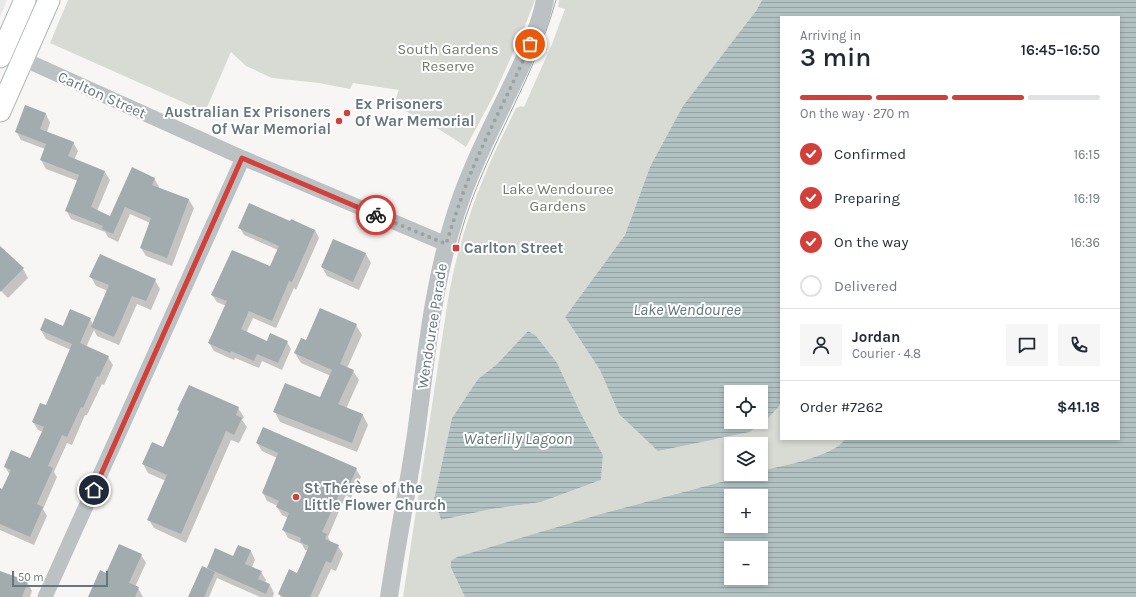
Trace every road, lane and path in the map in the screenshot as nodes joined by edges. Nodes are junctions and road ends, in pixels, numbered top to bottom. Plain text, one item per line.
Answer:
1 (25, 0) edge
2 (49, 0) edge
3 (545, 0) edge
4 (0, 58) edge
5 (23, 59) junction
6 (0, 111) edge
7 (242, 158) junction
8 (446, 244) junction
9 (45, 597) edge
10 (389, 597) edge

1 - 4 main road
2 - 5 main road
3 - 8 street, Wendouree Parade
5 - 6 main road
5 - 7 street, Carlton Street
7 - 8 street, Carlton Street
7 - 9 street
8 - 10 street, Wendouree Parade

